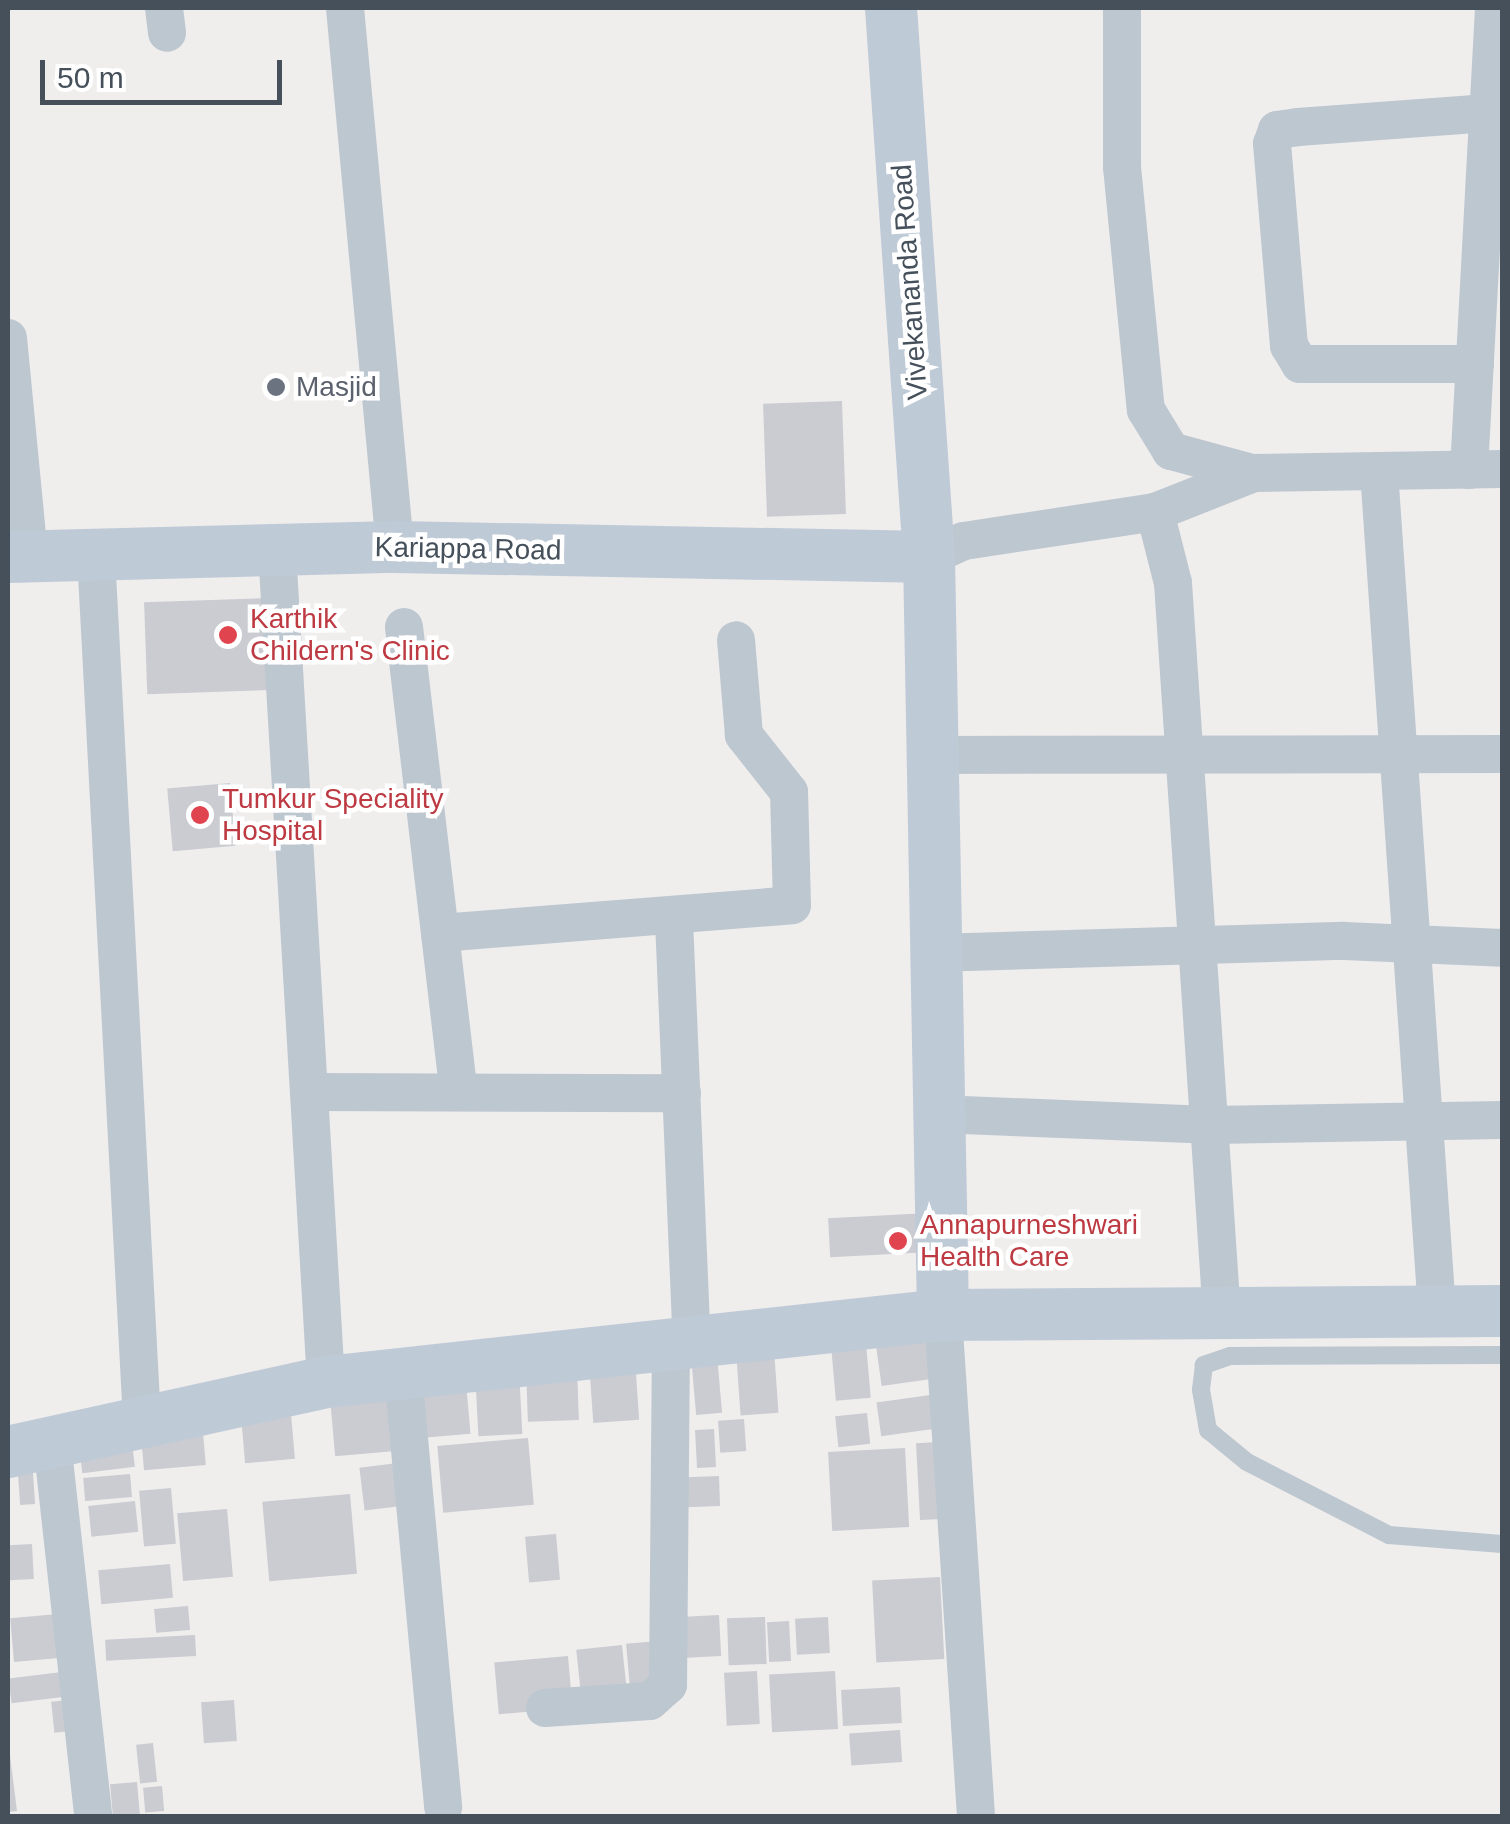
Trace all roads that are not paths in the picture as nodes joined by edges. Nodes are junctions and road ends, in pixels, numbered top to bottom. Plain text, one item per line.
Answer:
1 (345, 8) edge
2 (891, 8) edge
3 (1122, 8) edge
4 (1494, 8) edge
5 (1488, 114) junction
6 (8, 338) edge
7 (1475, 364) junction
8 (1486, 469) edge
9 (1379, 471) junction
10 (1254, 474) junction
11 (1156, 512) junction
12 (395, 547) junction
13 (277, 550) junction
14 (96, 555) junction
15 (928, 556) junction
16 (18, 557) edge
17 (404, 628) dead end
18 (736, 640) dead end
19 (1184, 751) junction
20 (1404, 754) junction
21 (1502, 754) edge
22 (932, 755) junction
23 (674, 920) junction
24 (440, 933) junction
25 (1416, 945) junction
26 (1502, 948) edge
27 (1198, 952) junction
28 (935, 953) junction
29 (309, 1092) junction
30 (459, 1092) junction
31 (682, 1092) junction
32 (938, 1114) junction
33 (1502, 1120) edge
34 (1426, 1122) junction
35 (1209, 1125) junction
36 (1437, 1312) junction
37 (1502, 1312) edge
38 (943, 1315) junction
39 (1222, 1318) junction
40 (681, 1343) junction
41 (1502, 1356) edge
42 (402, 1374) junction
43 (326, 1382) junction
44 (142, 1422) junction
45 (30, 1447) edge
46 (1502, 1544) edge
47 (545, 1708) dead end
48 (443, 1807) dead end
49 (93, 1816) edge
50 (976, 1816) edge

1 - 12 street
2 - 15 street, Vivekananda Road
3 - 10 street
4 - 5 street
5 - 7 street
5 - 7 street
6 - 16 street
7 - 8 street
8 - 9 street
9 - 10 street
9 - 20 street
10 - 11 street
11 - 15 street
11 - 19 street
12 - 13 street, Kariappa Road
12 - 15 street, Kariappa Road
13 - 14 street, Kariappa Road
13 - 29 street
14 - 16 street, Kariappa Road
14 - 44 street
15 - 22 street, Vivekananda Road
17 - 24 street
18 - 23 street
19 - 20 street
19 - 22 street
19 - 27 street
20 - 21 street
20 - 25 street
22 - 28 street, Vivekananda Road
23 - 24 street
23 - 31 street
24 - 30 street
25 - 26 street
25 - 27 street
25 - 34 street
27 - 28 street
27 - 35 street
28 - 32 street, Vivekananda Road
29 - 30 street
29 - 43 street
30 - 31 street
31 - 40 street
32 - 35 street
32 - 38 street, Vivekananda Road
33 - 34 street
34 - 35 street
34 - 36 street
35 - 39 street
36 - 37 street
36 - 39 street
38 - 39 street
38 - 40 street
38 - 50 street
40 - 42 street
40 - 47 street
41 - 46 lane
42 - 43 street
42 - 48 street
43 - 44 street
44 - 45 street
45 - 49 street

